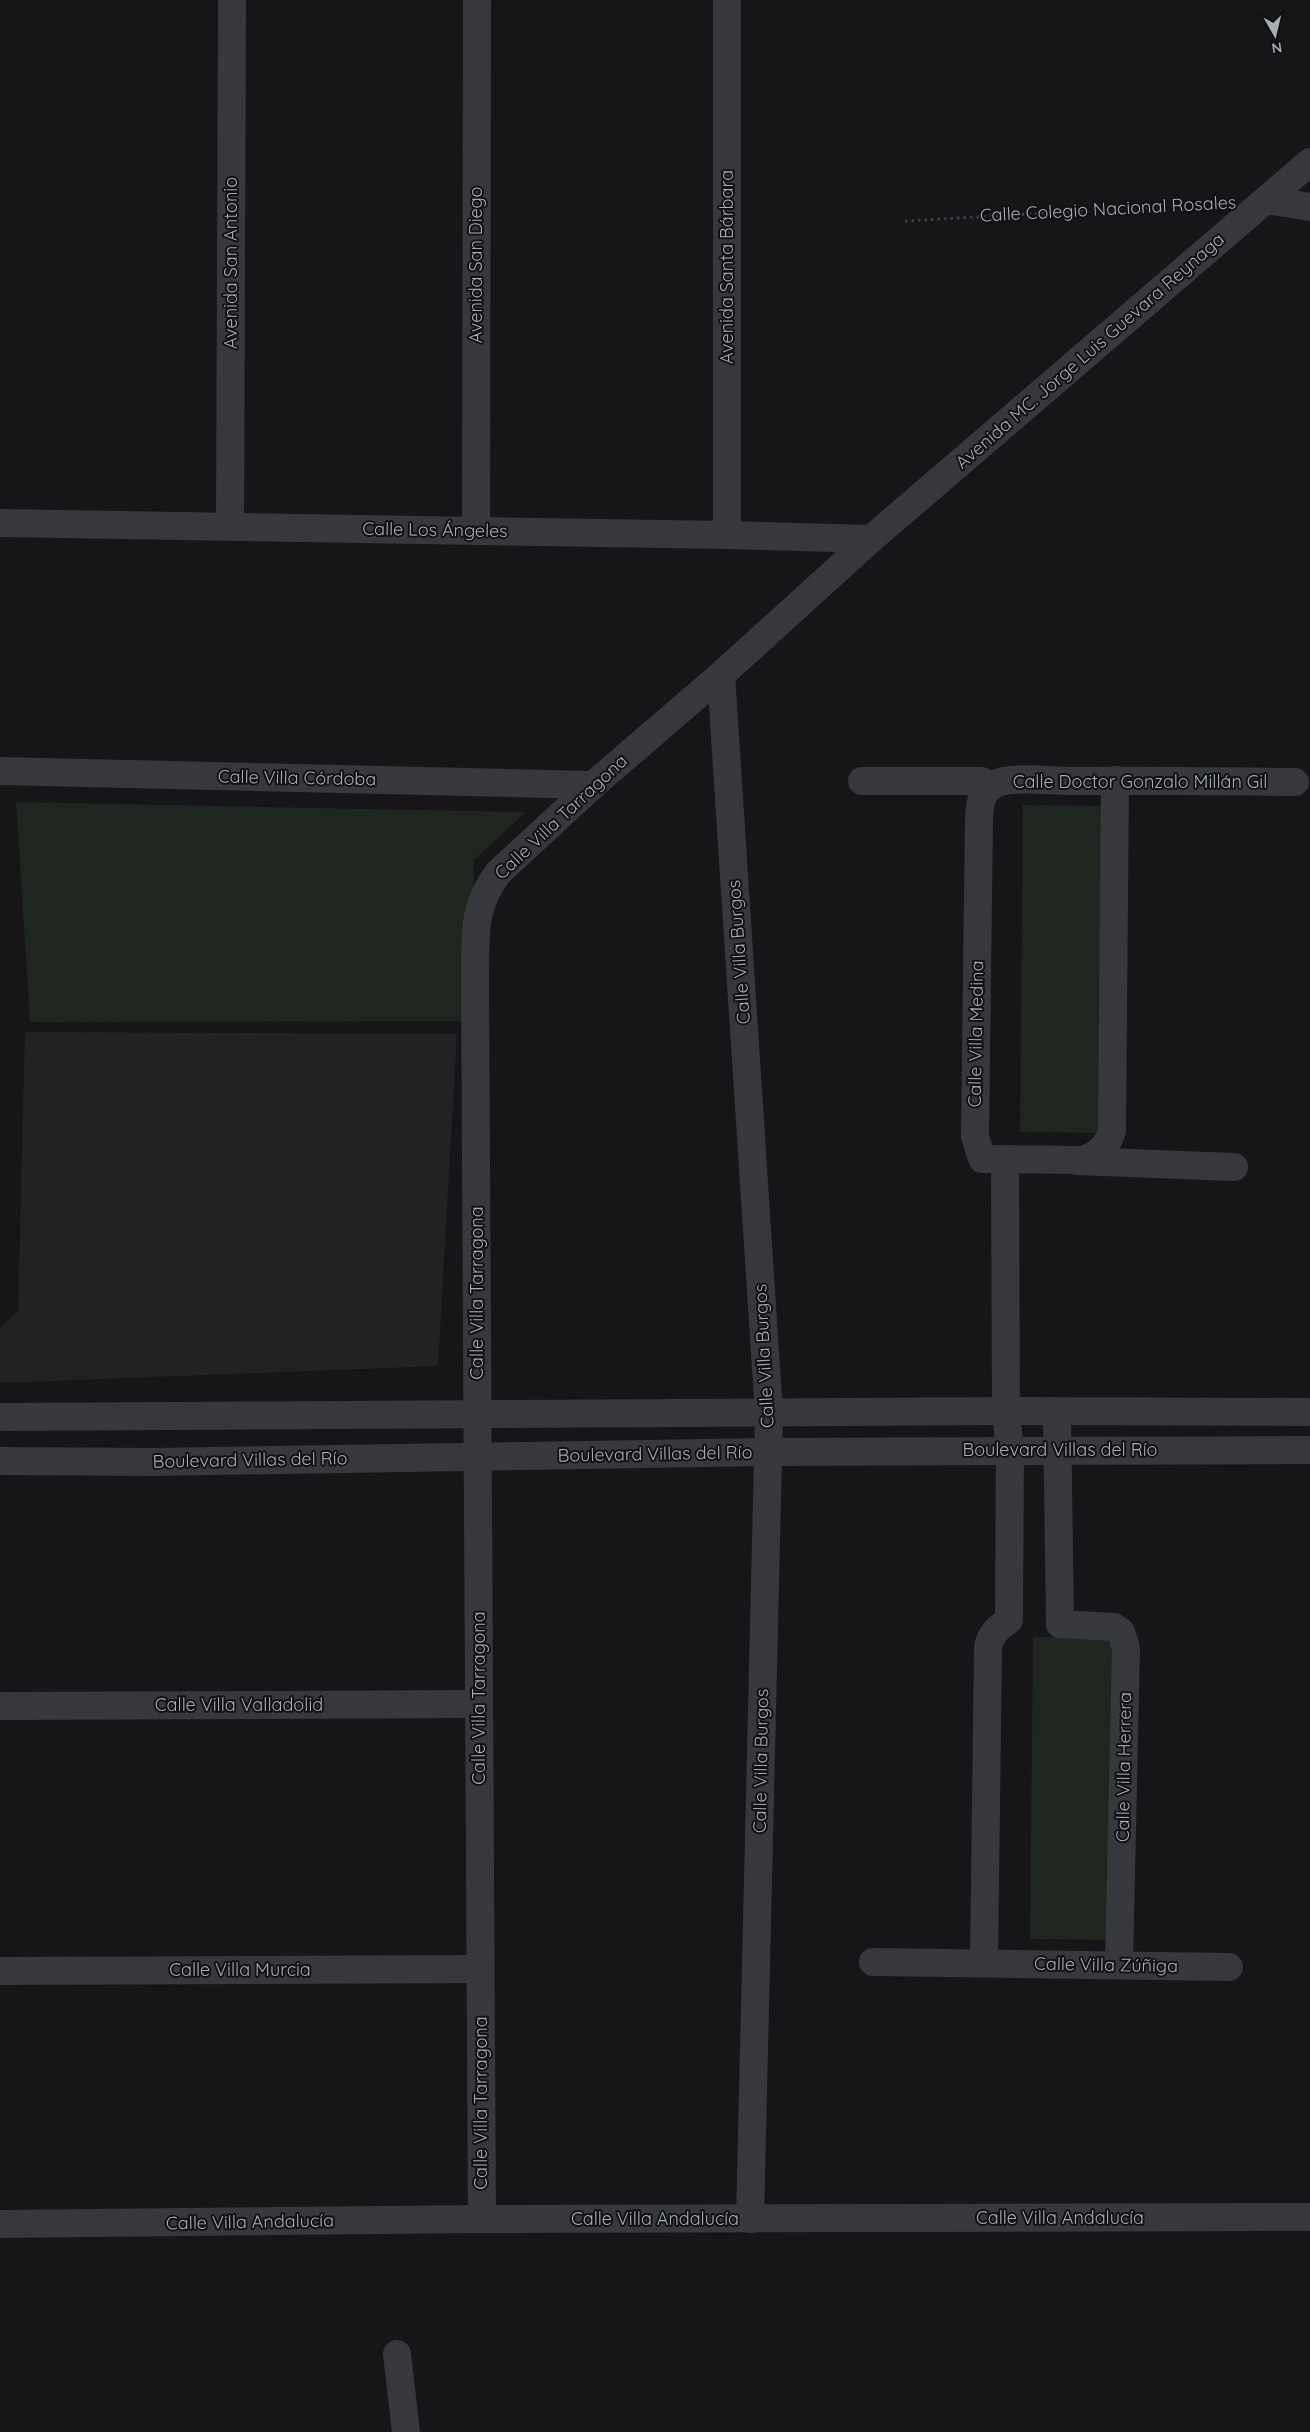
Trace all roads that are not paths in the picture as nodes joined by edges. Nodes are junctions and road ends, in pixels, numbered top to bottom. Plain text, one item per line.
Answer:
1 (232, 0) edge
2 (477, 0) edge
3 (727, 0) edge
4 (1310, 162) edge
5 (1266, 200) junction
6 (1310, 207) edge
7 (0, 524) edge
8 (230, 526) junction
9 (476, 531) junction
10 (727, 535) junction
11 (871, 539) junction
12 (721, 675) junction
13 (0, 771) edge
14 (862, 780) dead end
15 (1115, 780) junction
16 (1295, 782) dead end
17 (593, 785) junction
18 (990, 787) junction
19 (979, 818) joint
20 (1005, 1160) junction
21 (1073, 1160) junction
22 (1234, 1167) dead end
23 (1006, 1411) junction
24 (1057, 1412) junction
25 (1310, 1412) edge
26 (769, 1414) junction
27 (477, 1415) junction
28 (0, 1417) edge
29 (1058, 1450) junction
30 (1310, 1450) edge
31 (1010, 1451) junction
32 (769, 1452) junction
33 (477, 1456) junction
34 (0, 1461) edge
35 (479, 1704) junction
36 (0, 1706) edge
37 (872, 1962) dead end
38 (984, 1962) junction
39 (1119, 1965) junction
40 (1229, 1967) dead end
41 (480, 1969) junction
42 (0, 1971) edge
43 (1310, 2217) edge
44 (482, 2219) junction
45 (750, 2219) junction
46 (0, 2224) edge
47 (398, 2354) dead end
48 (406, 2432) edge

1 - 8 street, Avenida San Antonio
2 - 9 street, Avenida San Diego
3 - 10 street, Avenida Santa Bárbara
4 - 5 street, Avenida MC. Jorge Luis Guevara Reynaga
5 - 6 street
5 - 11 street, Avenida MC. Jorge Luis Guevara Reynaga
7 - 8 street, Calle Los Ángeles
8 - 9 street, Calle Los Ángeles
9 - 10 street, Calle Los Ángeles
10 - 11 street, Calle Los Ángeles
11 - 12 street, Calle Villa Tarragona
12 - 17 street, Calle Villa Tarragona
12 - 26 street, Calle Villa Burgos
13 - 17 street, Calle Villa Córdoba
14 - 18 street
15 - 16 street, Calle Doctor Gonzalo Millán Gil
15 - 18 street, Calle Doctor Gonzalo Millán Gil
15 - 21 street
17 - 27 street, Calle Villa Tarragona
18 - 19 street, Calle Doctor Gonzalo Millán Gil
19 - 20 street, Calle Villa Medina
20 - 21 street, Calle Villa Medina
20 - 23 street
21 - 22 street
23 - 24 street
23 - 26 street
23 - 31 street
24 - 25 street
24 - 29 street
26 - 27 street
26 - 32 street, Calle Villa Burgos
27 - 28 street
27 - 33 street, Calle Villa Tarragona
29 - 30 street, Boulevard Villas del Río
29 - 31 street, Boulevard Villas del Río
29 - 39 street, Calle Villa Herrera
31 - 32 street, Boulevard Villas del Río
31 - 38 street
32 - 33 street, Boulevard Villas del Río
32 - 45 street, Calle Villa Burgos
33 - 34 street, Boulevard Villas del Río
33 - 35 street, Calle Villa Tarragona
35 - 36 street, Calle Villa Valladolid
35 - 41 street, Calle Villa Tarragona
37 - 38 street, Calle Villa Zúñiga
38 - 39 street, Calle Villa Zúñiga
39 - 40 street, Calle Villa Zúñiga
41 - 42 street, Calle Villa Murcia
41 - 44 street, Calle Villa Tarragona
43 - 45 street, Calle Villa Andalucía
44 - 45 street, Calle Villa Andalucía
44 - 46 street, Calle Villa Andalucía
47 - 48 street

